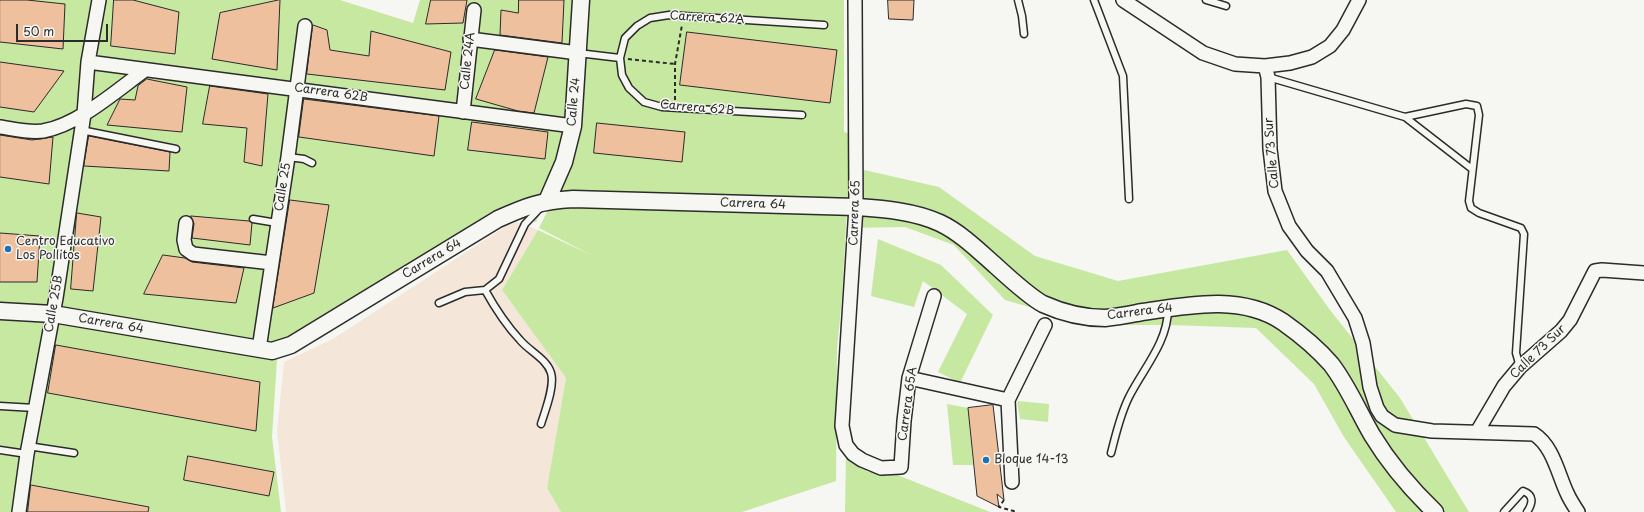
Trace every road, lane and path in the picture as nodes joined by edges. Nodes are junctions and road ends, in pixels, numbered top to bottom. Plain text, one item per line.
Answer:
1 (99, 0) edge
2 (581, 0) edge
3 (855, 0) edge
4 (1018, 0) edge
5 (1094, 0) edge
6 (1123, 0) edge
7 (1206, 0) edge
8 (1359, 0) edge
9 (1226, 6) dead end
10 (474, 10) dead end
11 (684, 16) junction
12 (824, 25) dead end
13 (305, 26) dead end
14 (1024, 34) dead end
15 (470, 39) junction
16 (578, 53) junction
17 (620, 58) junction
18 (631, 60) dead end
19 (88, 62) junction
20 (675, 64) junction
21 (145, 70) junction
22 (1267, 72) junction
23 (298, 89) junction
24 (676, 108) junction
25 (464, 112) junction
26 (84, 114) junction
27 (802, 115) dead end
28 (1405, 117) junction
29 (573, 126) junction
30 (0, 127) edge
31 (81, 130) junction
32 (176, 149) dead end
33 (288, 157) junction
34 (312, 163) dead end
35 (1472, 169) junction
36 (1129, 199) dead end
37 (547, 200) junction
38 (856, 207) junction
39 (253, 219) dead end
40 (186, 222) dead end
41 (277, 224) junction
42 (272, 263) junction
43 (1644, 273) edge
44 (485, 290) junction
45 (934, 296) dead end
46 (439, 303) dead end
47 (1168, 308) junction
48 (0, 311) edge
49 (53, 314) junction
50 (1045, 325) dead end
51 (259, 349) junction
52 (1520, 367) junction
53 (909, 378) junction
54 (1008, 400) junction
55 (0, 406) edge
56 (35, 408) junction
57 (541, 424) dead end
58 (1477, 432) junction
59 (0, 450) edge
60 (28, 450) junction
61 (1111, 453) dead end
62 (74, 454) dead end
63 (901, 467) joint
64 (1012, 482) dead end
65 (1004, 500) dead end
66 (18, 512) edge
67 (1017, 512) edge
68 (1435, 512) edge
69 (1504, 512) edge
70 (1527, 512) edge
71 (1578, 512) edge

1 - 19 street, Calle 25B
2 - 16 street, Calle 24
3 - 38 street, Carrera 65
4 - 14 lane
5 - 36 lane
6 - 22 street
7 - 9 lane
8 - 22 street
10 - 15 street, Calle 24A
11 - 12 lane, Carrera 62A
11 - 17 lane, Carrera 62A
11 - 20 path
13 - 23 street, Calle 25
15 - 16 street
15 - 25 street, Calle 24A
16 - 17 lane
16 - 29 street, Calle 24
17 - 24 lane, Carrera 62B
18 - 20 path
19 - 21 street, Carrera 62B
19 - 26 street, Calle 25B
20 - 24 path
21 - 23 street, Carrera 62B
21 - 26 street
22 - 28 lane
22 - 58 street, Calle 73 Sur
23 - 25 street, Carrera 62B
23 - 33 street, Calle 25
24 - 27 lane, Carrera 62B
25 - 29 street, Carrera 62B
26 - 30 street
26 - 31 street, Calle 25B
28 - 35 lane
28 - 35 lane
29 - 37 street, Calle 24
31 - 32 lane
31 - 49 street, Calle 25B
33 - 34 lane
33 - 41 street, Calle 25
35 - 52 lane
37 - 38 street, Carrera 64
37 - 44 lane
37 - 51 street, Carrera 64
38 - 47 street, Carrera 64
38 - 63 street, Carrera 65
39 - 41 lane
40 - 42 street
41 - 42 street, Calle 25
42 - 51 street, Calle 25
43 - 52 street, Calle 73 Sur
44 - 46 lane
44 - 57 lane
45 - 53 street, Carrera 65A
47 - 61 lane
47 - 68 street, Carrera 64
48 - 49 street, Carrera 64
49 - 51 street, Carrera 64
49 - 56 street, Calle 25B
50 - 54 street
52 - 58 street, Calle 73 Sur
53 - 54 street
53 - 63 street, Carrera 65A
54 - 64 street
55 - 56 lane
56 - 60 street, Calle 25B
58 - 71 street, Calle 73 Sur
59 - 60 lane
60 - 62 lane
60 - 66 street, Calle 25B
65 - 67 path
69 - 70 lane

